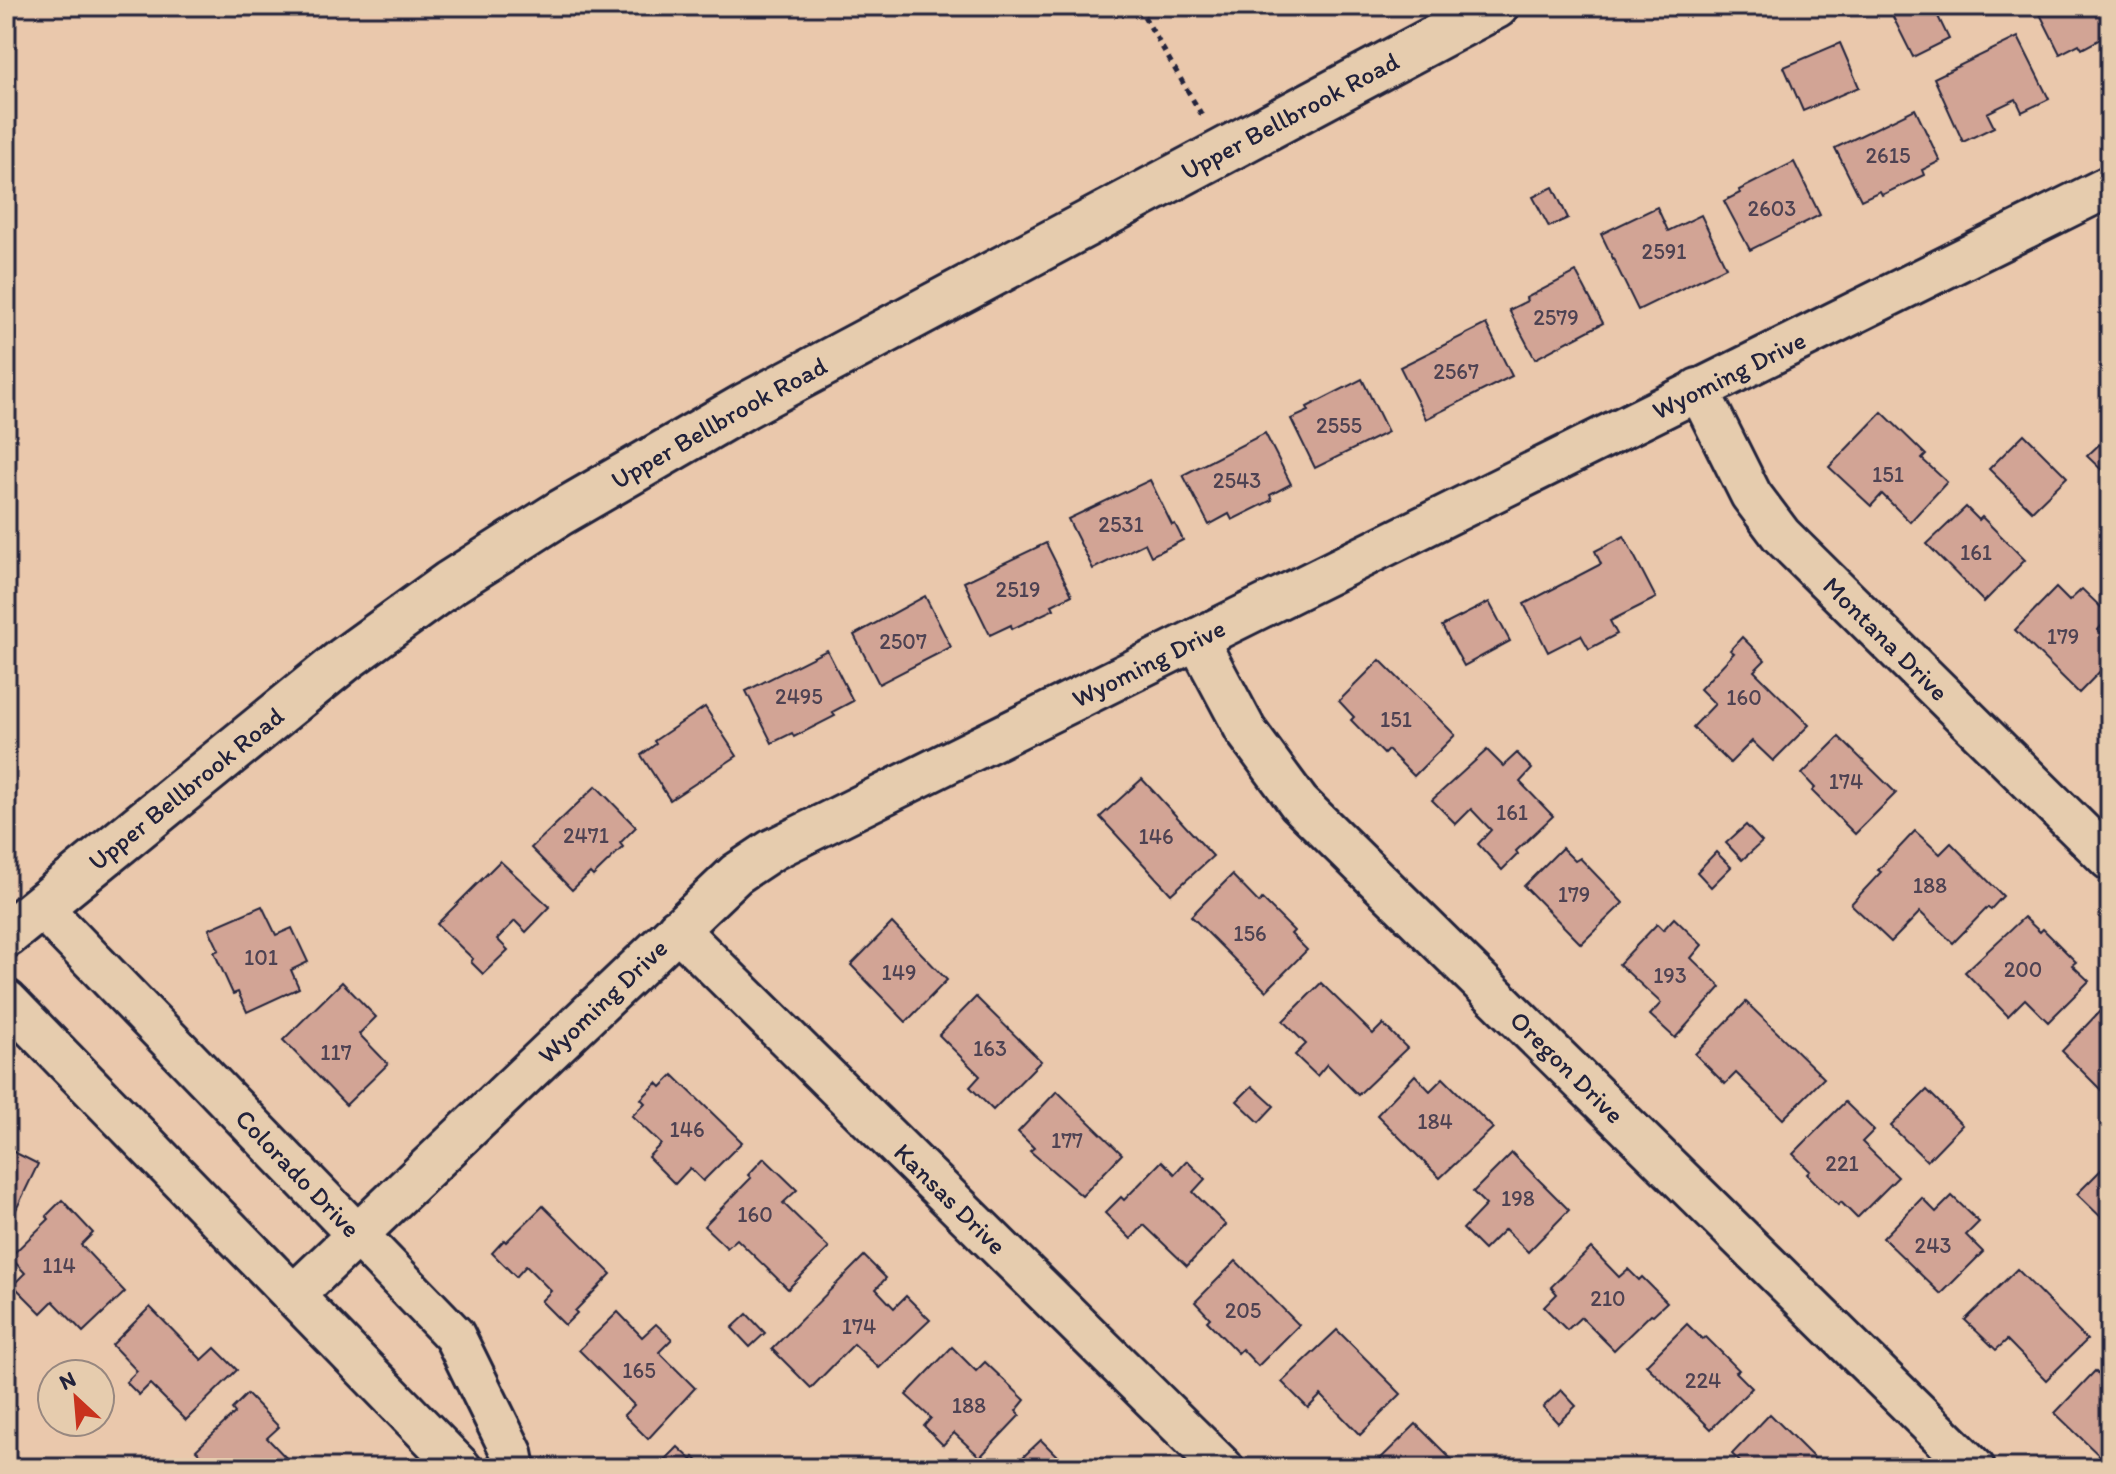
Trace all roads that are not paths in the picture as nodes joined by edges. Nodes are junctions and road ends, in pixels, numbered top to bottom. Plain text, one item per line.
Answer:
1 (1496, 6) edge
2 (2110, 186) edge
3 (1698, 389) junction
4 (1197, 639) junction
5 (2110, 860) edge
6 (41, 907) junction
7 (677, 929) junction
8 (6, 935) edge
9 (6, 1000) edge
10 (358, 1233) junction
11 (294, 1295) junction
12 (461, 1468) edge
13 (515, 1468) edge
14 (1223, 1468) edge
15 (1974, 1468) edge

1 - 6 main road, Upper Bellbrook Road
2 - 3 street, Wyoming Drive
3 - 4 street, Wyoming Drive
3 - 5 street, Montana Drive
4 - 7 street, Wyoming Drive
4 - 15 street, Oregon Drive
6 - 8 main road, Upper Bellbrook Road
6 - 10 street, Colorado Drive
7 - 10 street, Wyoming Drive
7 - 14 street, Kansas Drive
9 - 11 street
10 - 11 street, Wyoming Drive
10 - 13 street, Colorado Drive
11 - 12 street

